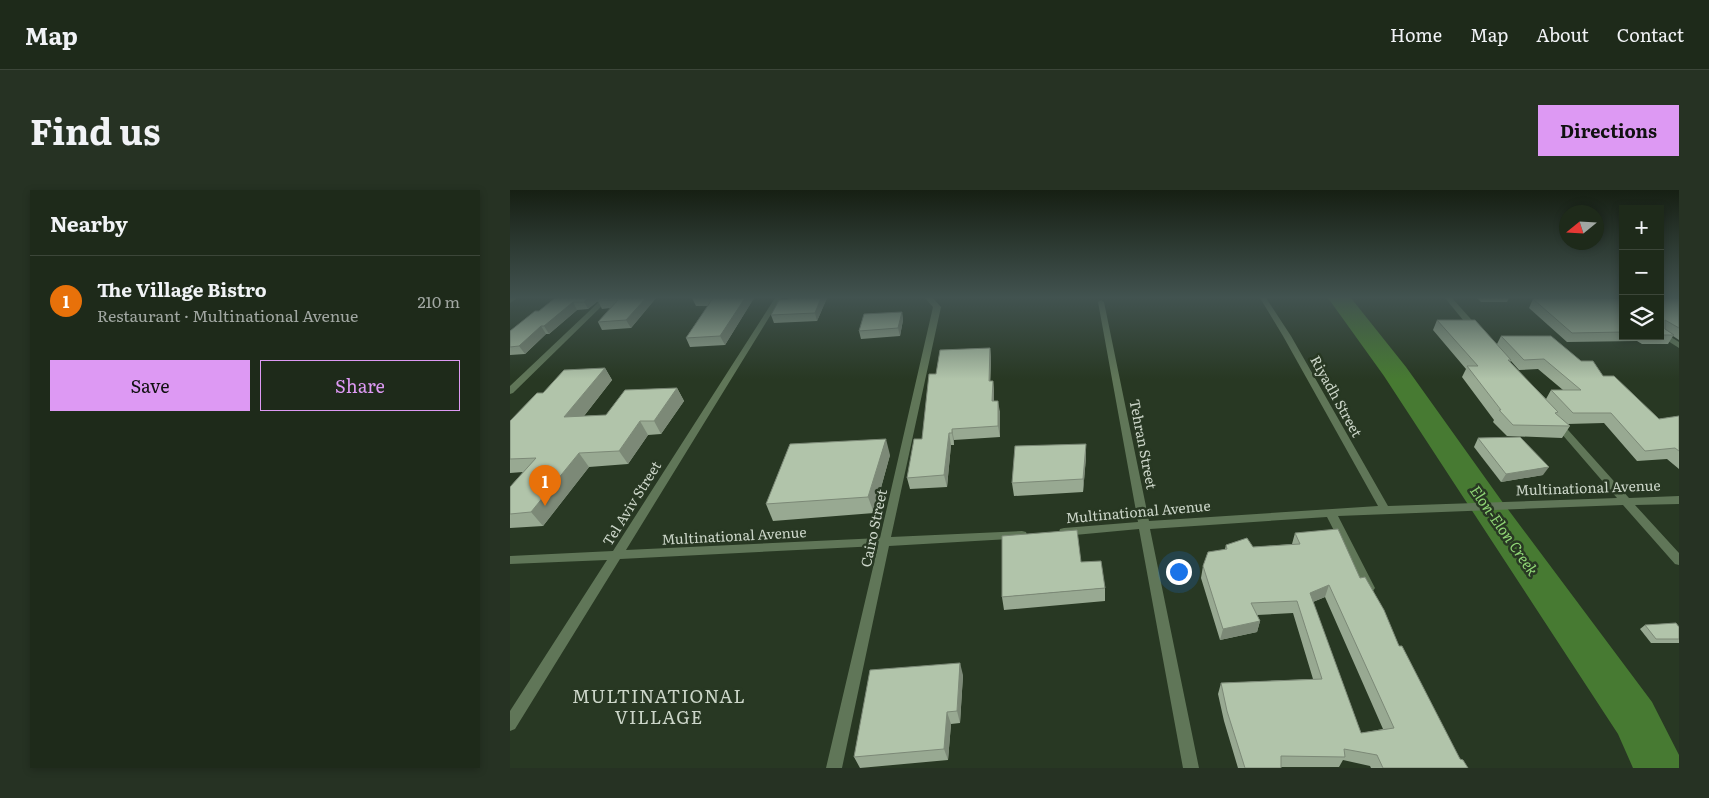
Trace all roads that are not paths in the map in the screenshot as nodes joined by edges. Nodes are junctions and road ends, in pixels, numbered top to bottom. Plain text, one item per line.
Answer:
1 (579, 325) edge
2 (761, 325) edge
3 (933, 325) edge
4 (1106, 325) edge
5 (1280, 325) edge
6 (1471, 325) edge
7 (1664, 335) edge
8 (1481, 336) edge
9 (1679, 346) edge
10 (510, 391) edge
11 (1553, 418) edge
12 (1679, 500) edge
13 (1625, 501) junction
14 (1385, 510) junction
15 (1331, 513) junction
16 (1144, 524) junction
17 (1055, 533) edge
18 (1036, 534) edge
19 (885, 543) junction
20 (616, 556) junction
21 (510, 560) edge
22 (1679, 561) edge
23 (1376, 601) edge
24 (510, 724) edge
25 (834, 768) edge
26 (1191, 768) edge

1 - 10 street
2 - 20 street, Tel Aviv Street
3 - 19 street, Cairo Street
4 - 16 street, Tehran Street
5 - 14 street, Riyadh Street
6 - 8 street
7 - 9 street
11 - 13 street
12 - 13 street, Multinational Avenue
13 - 14 street, Multinational Avenue
13 - 22 street
14 - 15 street, Multinational Avenue
15 - 16 street, Multinational Avenue
15 - 23 street
16 - 17 street, Multinational Avenue
16 - 26 street, Tehran Street
18 - 19 street, Multinational Avenue
19 - 20 street, Multinational Avenue
19 - 25 street, Cairo Street
20 - 21 street, Multinational Avenue
20 - 24 street, Tel Aviv Street

